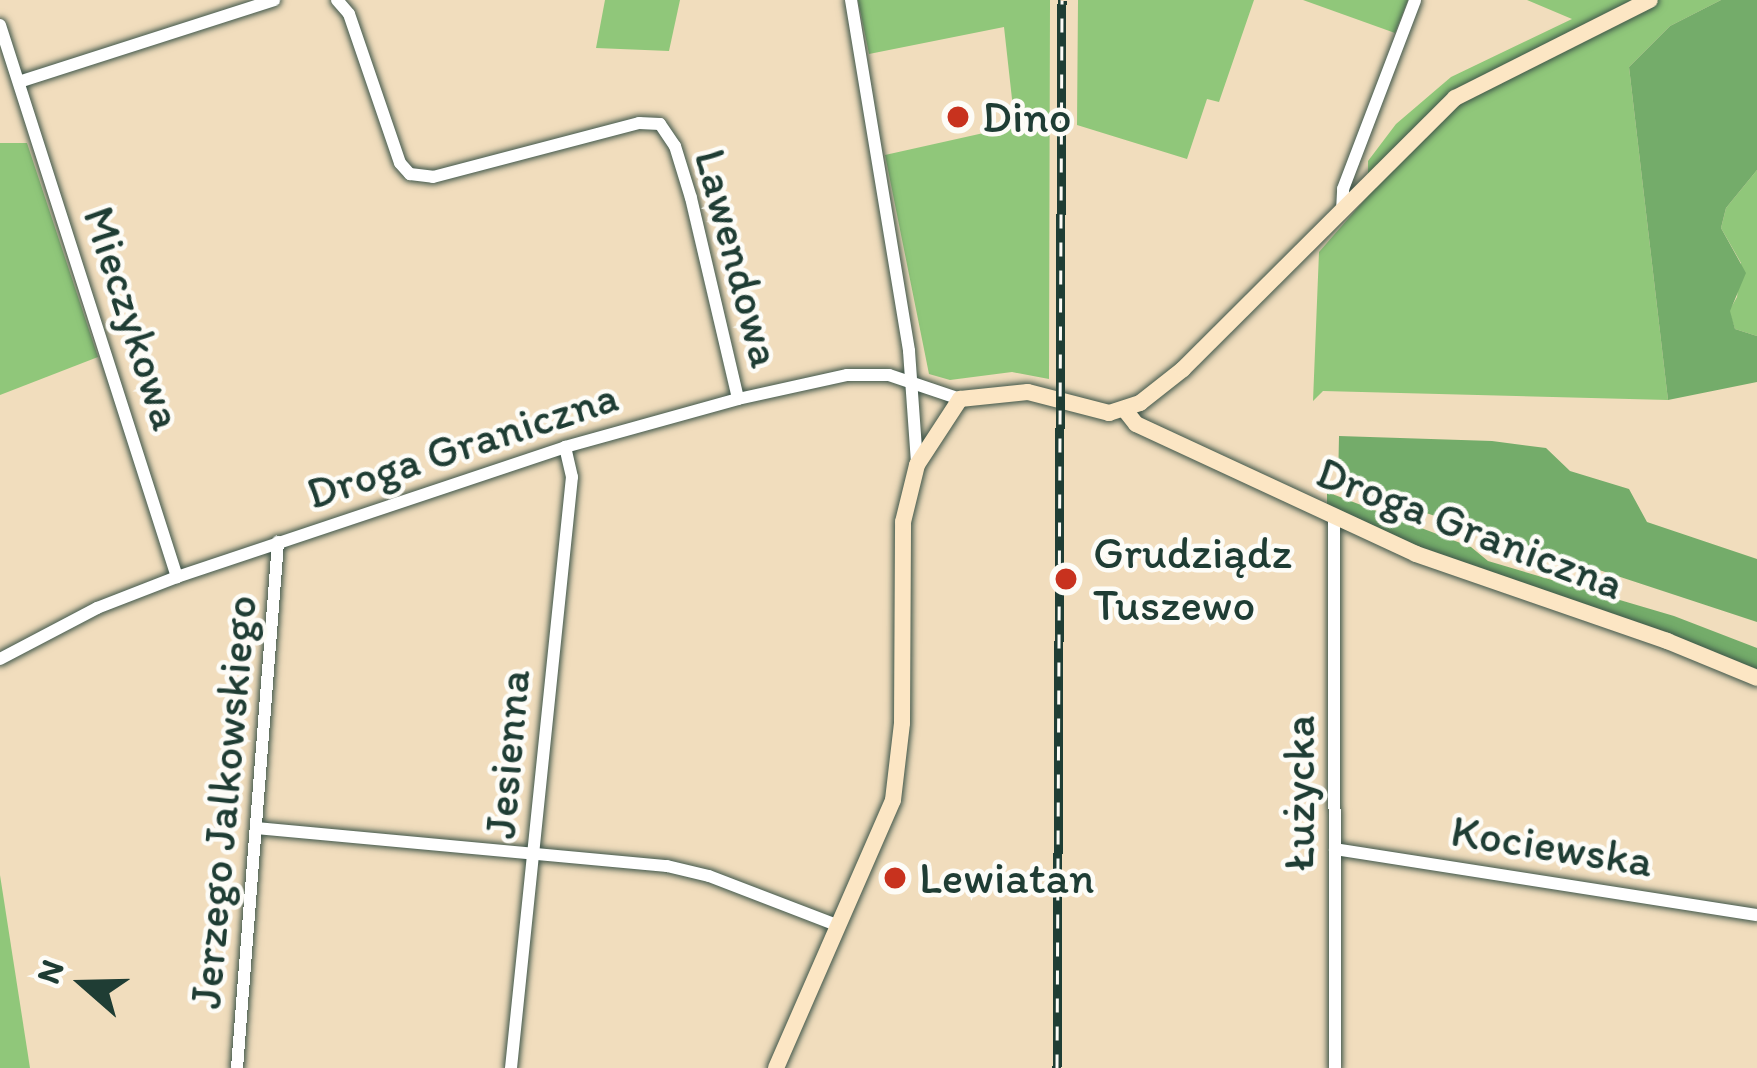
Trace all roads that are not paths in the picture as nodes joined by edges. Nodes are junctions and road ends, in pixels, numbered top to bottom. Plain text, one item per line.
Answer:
1 (274, 0) edge
2 (337, 0) edge
3 (851, 0) edge
4 (1415, 0) edge
5 (1650, 0) edge
6 (0, 25) edge
7 (7, 67) edge
8 (19, 82) junction
9 (1342, 211) junction
10 (912, 379) junction
11 (738, 399) junction
12 (960, 399) junction
13 (1126, 410) junction
14 (565, 447) junction
15 (917, 465) junction
16 (1334, 518) junction
17 (278, 542) junction
18 (177, 577) junction
19 (0, 659) edge
20 (1757, 678) edge
21 (256, 828) junction
22 (1335, 849) junction
23 (535, 852) junction
24 (1757, 915) edge
25 (839, 926) junction
26 (237, 1068) edge
27 (511, 1068) edge
28 (776, 1068) edge
29 (1335, 1068) edge

1 - 8 street
2 - 11 street, Lawendowa
3 - 10 street
4 - 9 street
5 - 9 street
6 - 7 street, Mieczykowa
7 - 8 street, Mieczykowa
8 - 18 street, Mieczykowa
9 - 13 street
10 - 11 street, Droga Graniczna
10 - 12 street, Droga Graniczna
10 - 15 street
11 - 14 street, Droga Graniczna
12 - 13 street, Droga Graniczna
12 - 15 street
13 - 16 street, Droga Graniczna
14 - 17 street, Droga Graniczna
14 - 23 street, Jesienna
15 - 25 street
16 - 20 street, Droga Graniczna
16 - 22 street, Łużycka
17 - 18 street, Droga Graniczna
17 - 21 street, Jerzego Jalkowskiego
18 - 19 street, Droga Graniczna
21 - 23 street
21 - 26 street, Jerzego Jalkowskiego
22 - 24 street, Kociewska
22 - 29 street, Łużycka
23 - 25 street
23 - 27 street, Jesienna
25 - 28 street

